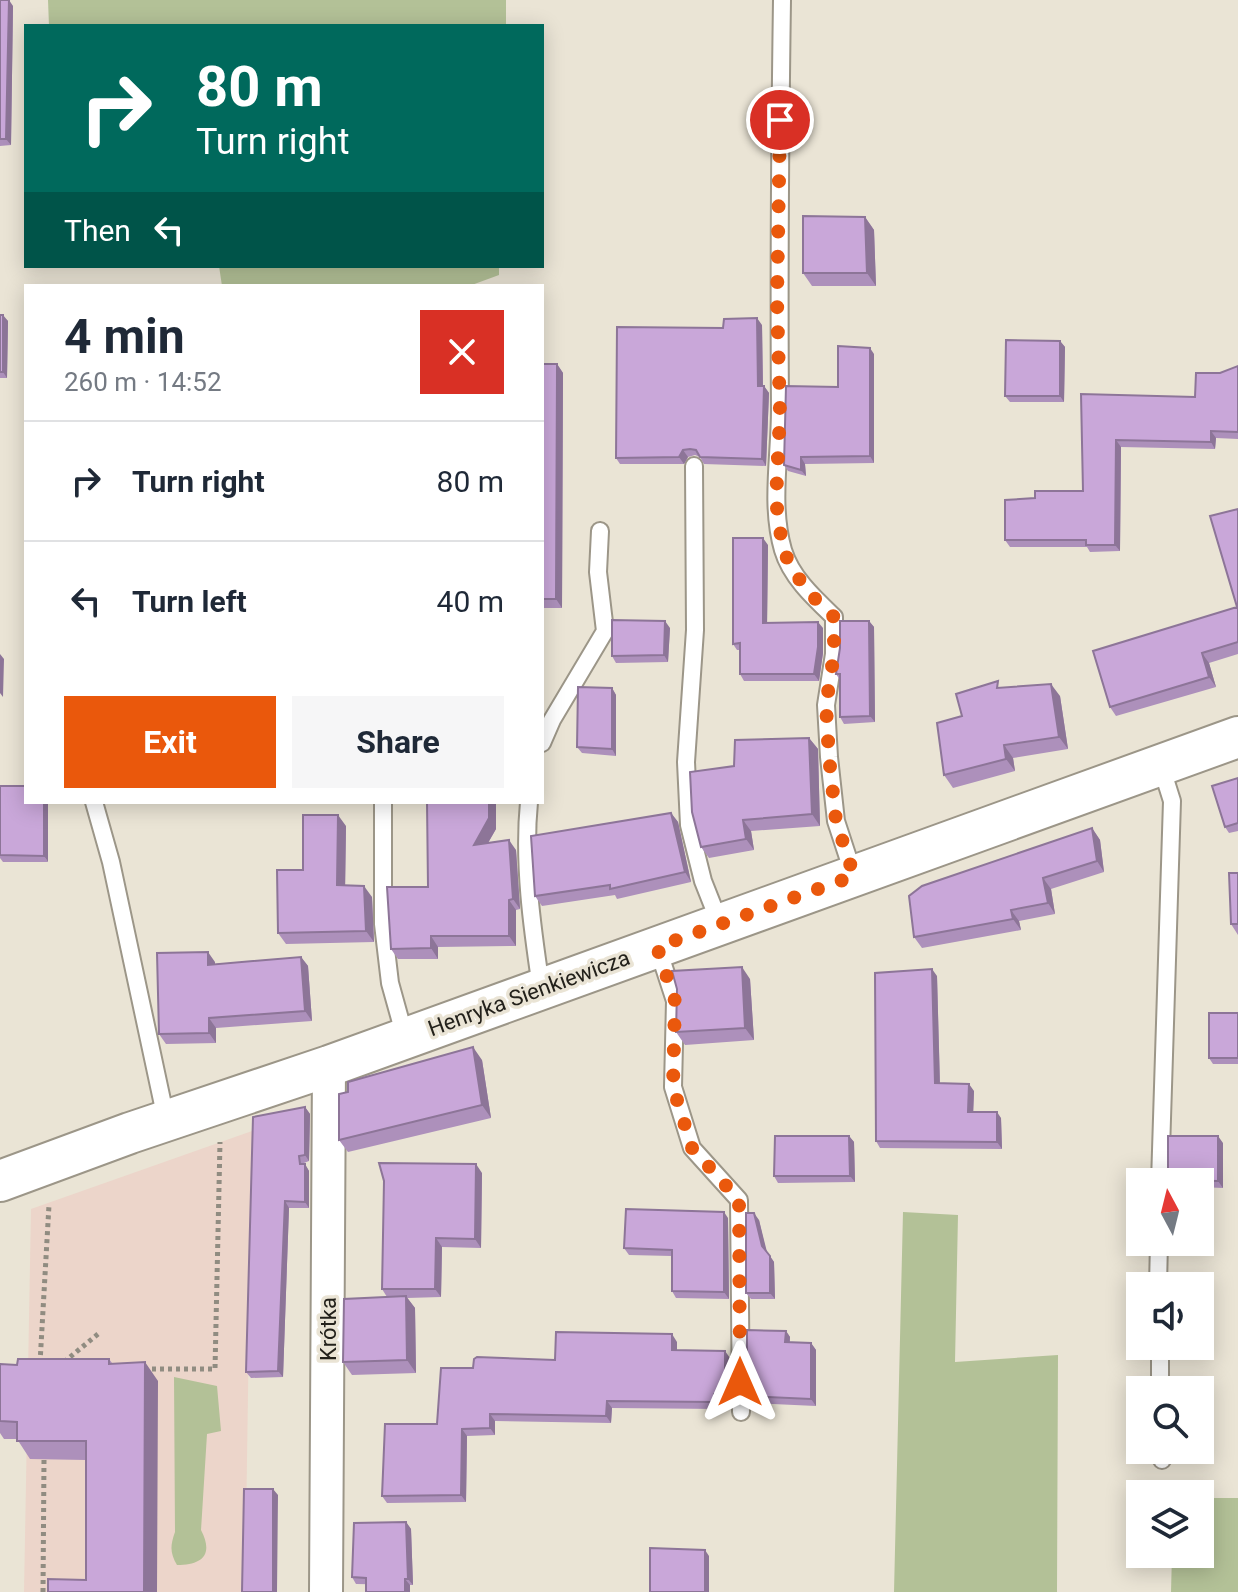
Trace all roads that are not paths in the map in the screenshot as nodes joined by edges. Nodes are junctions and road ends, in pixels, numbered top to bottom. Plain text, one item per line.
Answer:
1 (782, 0) edge
2 (694, 466) dead end
3 (600, 531) dead end
4 (1238, 737) edge
5 (544, 738) edge
6 (1160, 764) junction
7 (95, 804) edge
8 (383, 804) edge
9 (529, 804) edge
10 (854, 876) junction
11 (720, 924) junction
12 (657, 947) junction
13 (541, 989) junction
14 (406, 1038) junction
15 (329, 1066) junction
16 (166, 1121) junction
17 (1160, 1168) edge
18 (0, 1181) edge
19 (741, 1412) dead end
20 (326, 1592) edge

1 - 10 lane
2 - 11 lane
3 - 5 lane
4 - 6 street, Henryka Sienkiewicza
6 - 10 street, Henryka Sienkiewicza
6 - 17 lane
7 - 16 lane
8 - 14 lane
9 - 13 lane
10 - 11 street, Henryka Sienkiewicza
11 - 12 street, Henryka Sienkiewicza
12 - 13 street, Henryka Sienkiewicza
12 - 19 lane
13 - 14 street, Henryka Sienkiewicza
14 - 15 street, Henryka Sienkiewicza
15 - 16 street, Henryka Sienkiewicza
15 - 20 street, Krótka
16 - 18 street, Henryka Sienkiewicza

